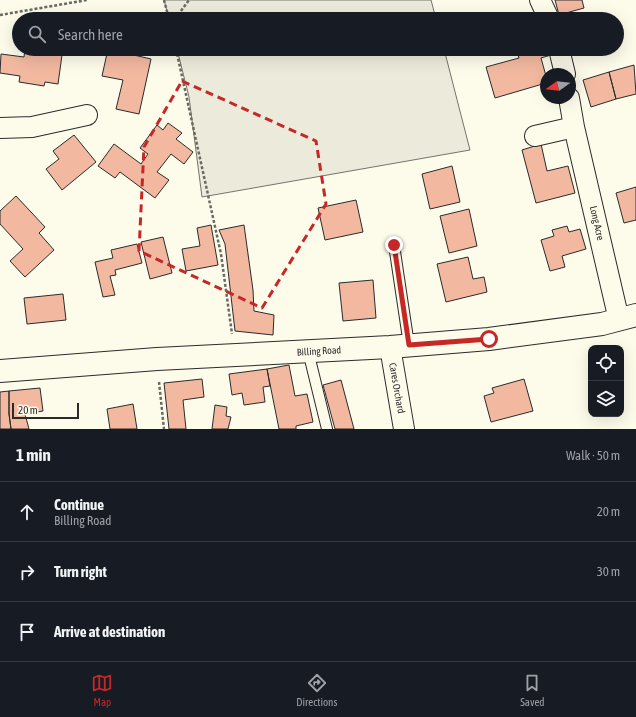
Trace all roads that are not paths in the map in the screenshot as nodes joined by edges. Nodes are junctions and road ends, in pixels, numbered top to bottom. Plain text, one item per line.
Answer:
1 (540, 0) edge
2 (546, 12) edge
3 (561, 56) edge
4 (564, 68) edge
5 (571, 104) edge
6 (86, 116) dead end
7 (574, 127) junction
8 (0, 128) edge
9 (535, 136) dead end
10 (394, 245) dead end
11 (628, 317) edge
12 (399, 346) junction
13 (308, 351) junction
14 (0, 371) edge
15 (327, 429) edge
16 (404, 429) edge

1 - 2 street
3 - 4 street
5 - 7 street, Long Acre
6 - 8 street
7 - 9 street
7 - 11 street, Long Acre
10 - 12 lane
11 - 12 street, Billing Road
12 - 13 street, Billing Road
12 - 16 street, Cares Orchard
13 - 14 street, Billing Road
13 - 15 lane

